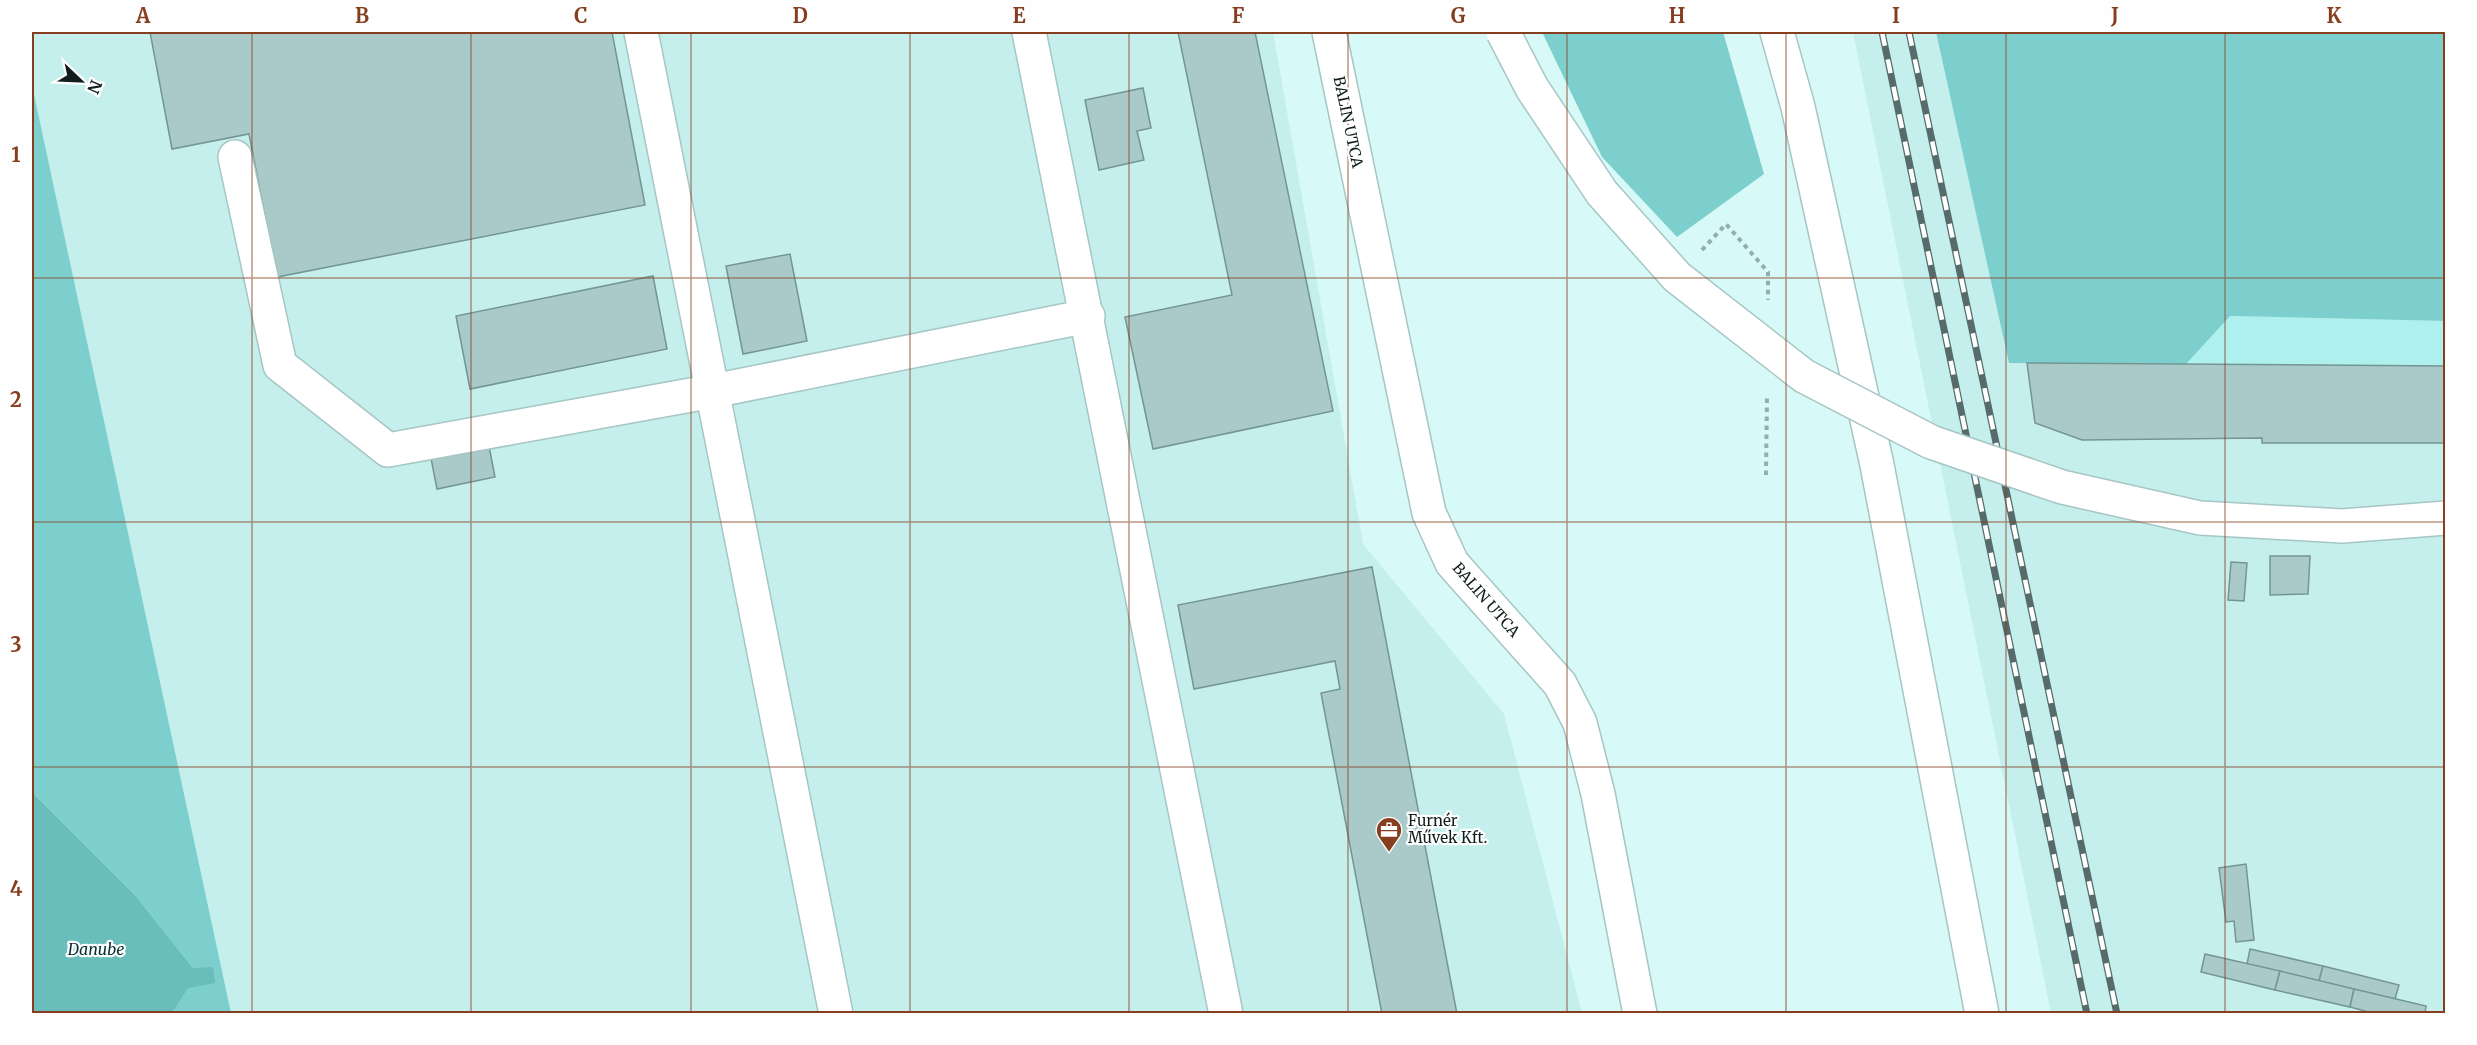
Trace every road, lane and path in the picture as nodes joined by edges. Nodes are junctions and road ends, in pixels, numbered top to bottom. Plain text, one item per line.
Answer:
1 (641, 32) edge
2 (1029, 32) edge
3 (1329, 32) edge
4 (1503, 32) edge
5 (1777, 32) edge
6 (235, 157) dead end
7 (1677, 277) junction
8 (1767, 310) dead end
9 (1088, 316) junction
10 (713, 391) junction
11 (2445, 518) edge
12 (836, 1014) edge
13 (1226, 1014) edge
14 (1640, 1014) edge
15 (1982, 1014) edge

1 - 10 street
2 - 9 street
3 - 14 street, BALIN UTCA
4 - 7 street, bridge
5 - 15 street
6 - 10 street
7 - 8 path
7 - 11 street, bridge
9 - 10 street
9 - 13 street
10 - 12 street

